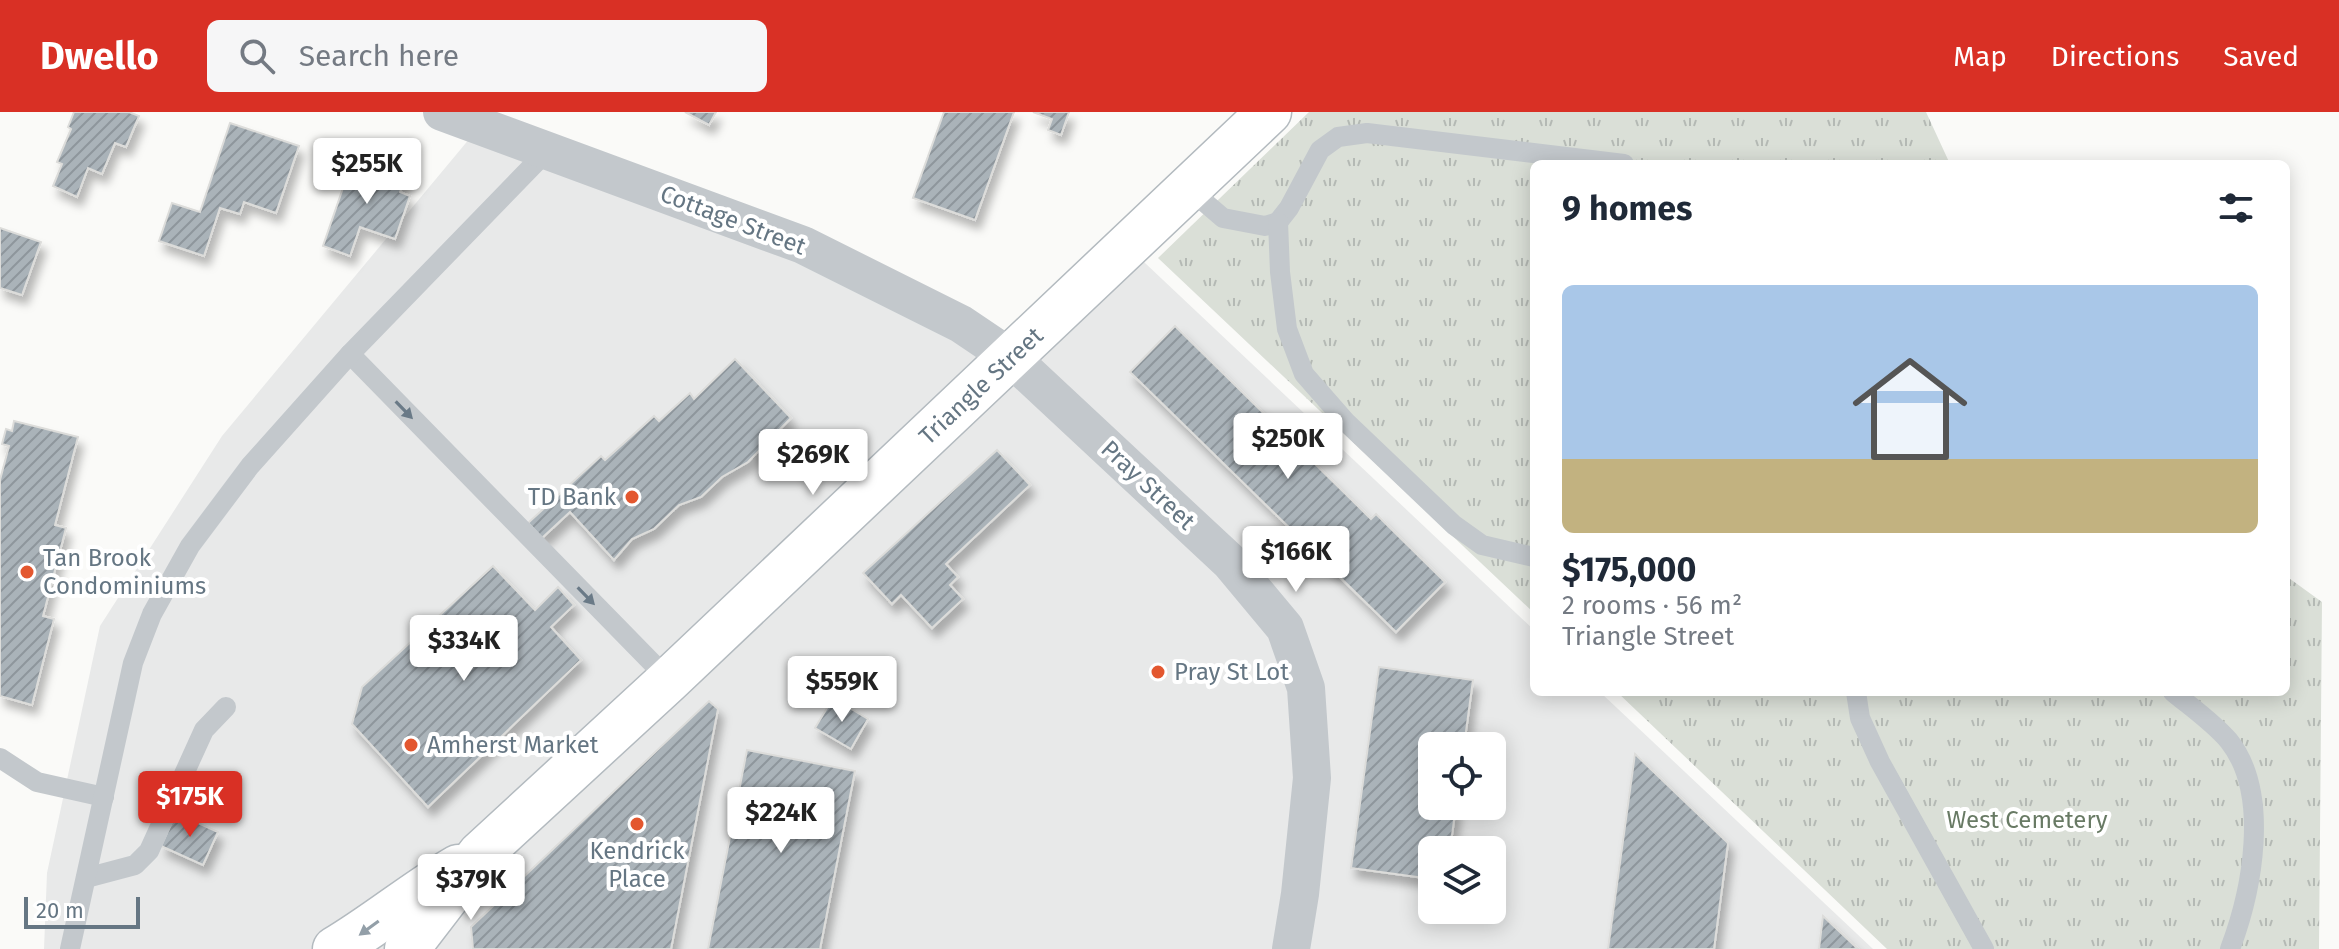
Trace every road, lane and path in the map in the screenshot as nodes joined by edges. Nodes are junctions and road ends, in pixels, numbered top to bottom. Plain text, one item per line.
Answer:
1 (442, 112) edge
2 (1269, 112) edge
3 (547, 151) junction
4 (1591, 160) edge
5 (1188, 188) junction
6 (1278, 222) junction
7 (350, 354) junction
8 (1010, 357) junction
9 (1530, 556) edge
10 (669, 680) junction
11 (1857, 696) edge
12 (2178, 696) edge
13 (226, 707) dead end
14 (0, 758) edge
15 (104, 797) junction
16 (480, 854) junction
17 (86, 878) junction
18 (70, 949) edge
19 (335, 949) edge
20 (407, 949) edge
21 (1291, 949) edge
22 (1984, 949) edge
23 (2230, 949) edge

1 - 3 street, Cottage Street
2 - 5 main road, Triangle Street
3 - 7 lane
3 - 8 street, Cottage Street
4 - 6 lane
5 - 6 lane
5 - 8 main road, Triangle Street
6 - 9 lane
7 -> 10 lane
7 - 15 lane
8 - 10 main road, Triangle Street
8 - 21 street, Pray Street
10 - 16 main road, Triangle Street
11 - 22 lane
12 - 23 lane
13 - 17 lane
14 - 15 lane
15 - 17 lane
16 -> 19 main road, Triangle Street
16 - 20 main road, Triangle Street
17 - 18 lane

